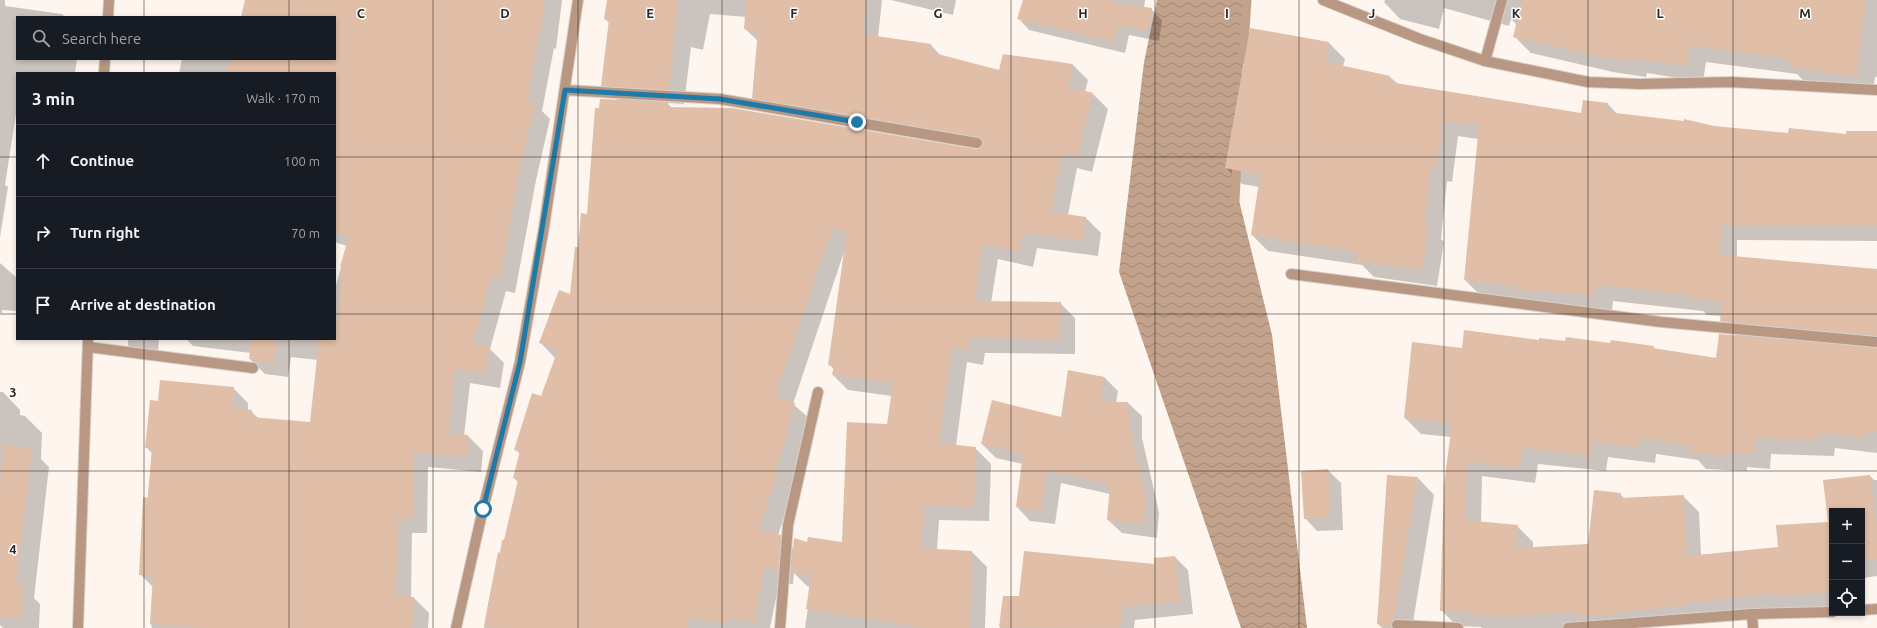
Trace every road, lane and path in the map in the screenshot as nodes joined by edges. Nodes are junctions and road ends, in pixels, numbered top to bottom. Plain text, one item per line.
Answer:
1 (109, 0) edge
2 (578, 0) edge
3 (1322, 0) edge
4 (1502, 0) edge
5 (108, 16) edge
6 (105, 60) edge
7 (1485, 60) junction
8 (104, 72) edge
9 (565, 90) junction
10 (1877, 90) edge
11 (977, 143) dead end
12 (1291, 274) dead end
13 (1877, 342) edge
14 (88, 343) edge
15 (253, 368) dead end
16 (818, 392) dead end
17 (1877, 609) edge
18 (1865, 610) edge
19 (1829, 612) edge
20 (1752, 614) junction
21 (1397, 624) dead end
22 (78, 628) edge
23 (456, 628) edge
24 (780, 628) edge
25 (1458, 628) edge
26 (1568, 628) edge
27 (1753, 628) edge

1 - 5 street
2 - 9 street
3 - 7 street
4 - 7 street
6 - 8 street
7 - 10 street
9 - 11 street
9 - 23 street
12 - 13 street
14 - 15 street
14 - 22 street
16 - 24 street
17 - 18 street
19 - 20 street
20 - 26 street
20 - 27 street
21 - 25 street

